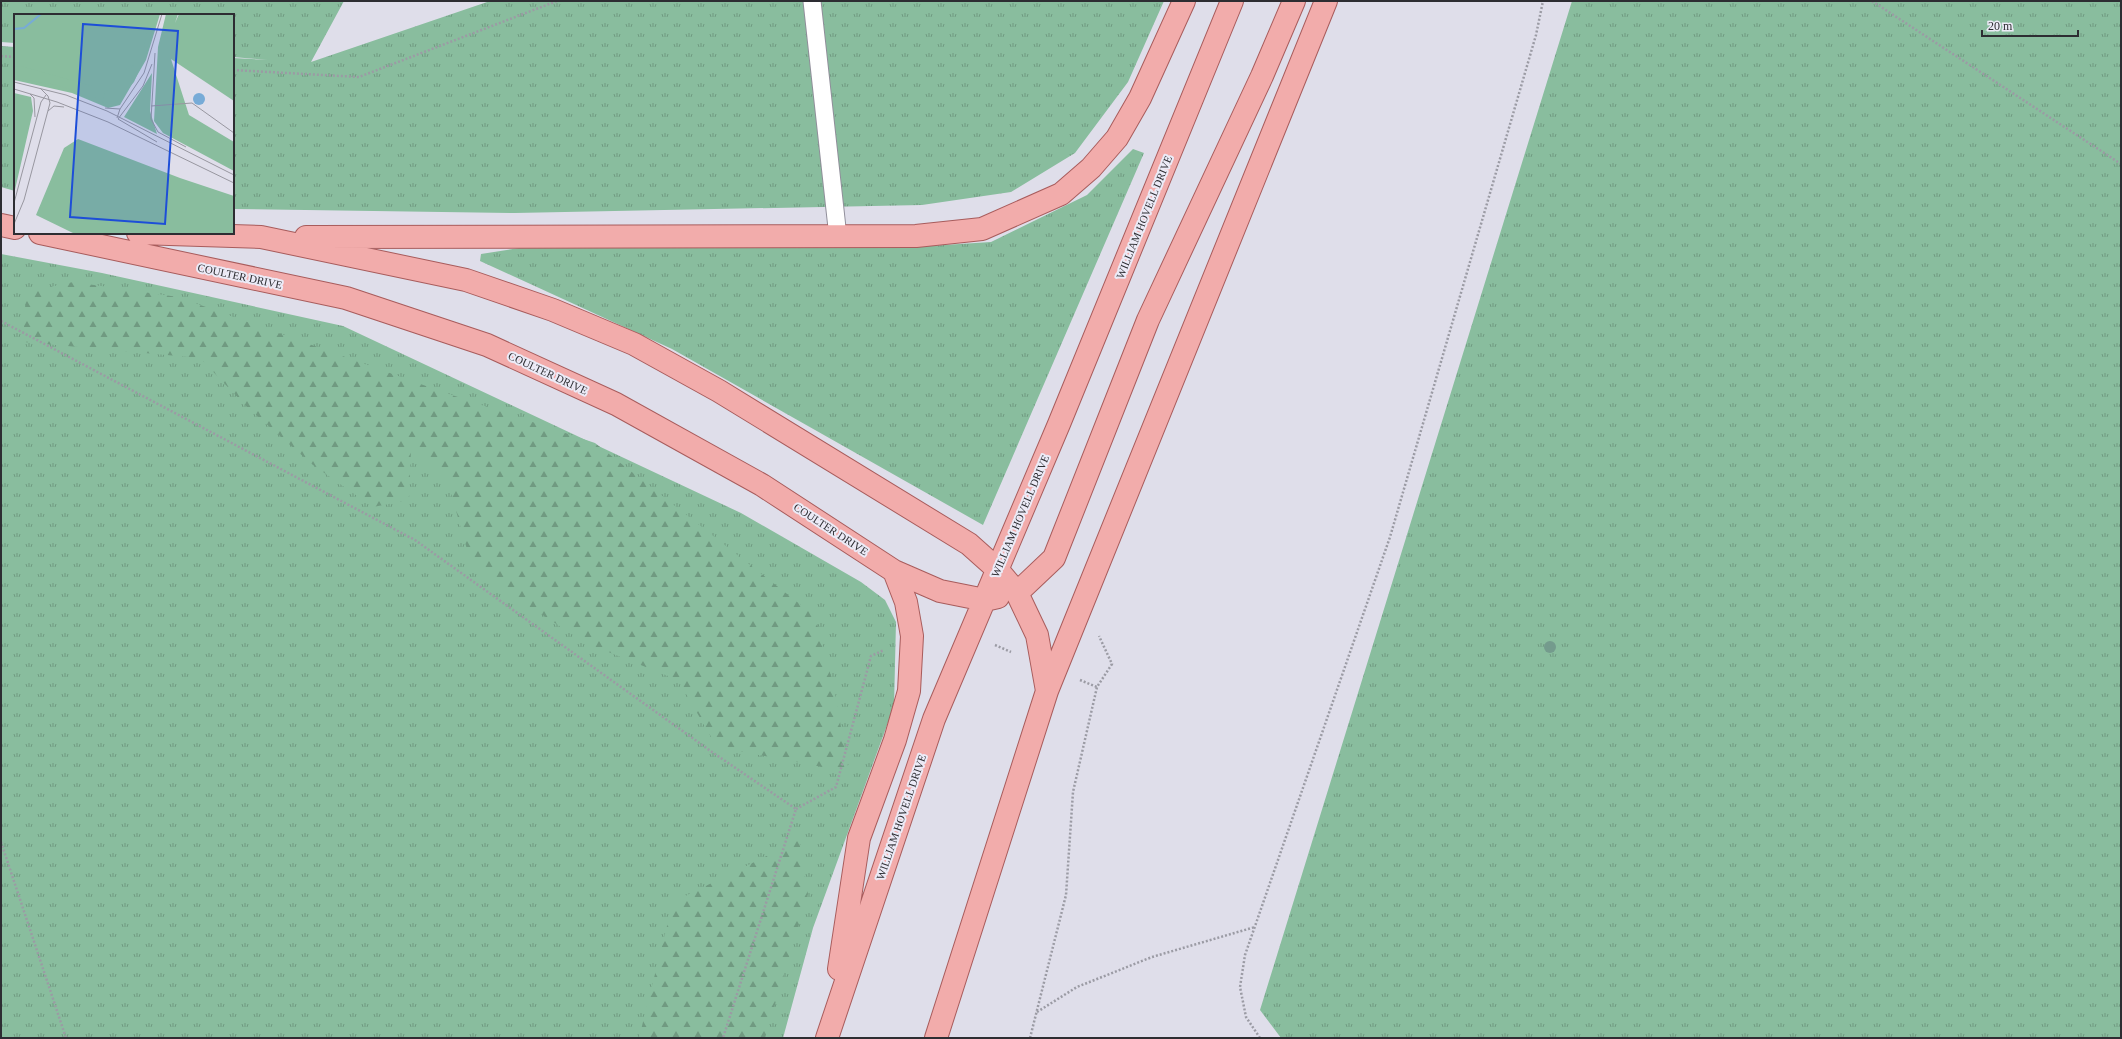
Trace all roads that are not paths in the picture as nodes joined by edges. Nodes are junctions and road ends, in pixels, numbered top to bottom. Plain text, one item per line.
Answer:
1 (812, 1) edge
2 (1184, 1) edge
3 (1232, 1) edge
4 (1294, 1) edge
5 (1326, 1) edge
6 (1, 225) edge
7 (14, 228) edge
8 (45, 234) edge
9 (169, 234) edge
10 (838, 236) junction
11 (261, 237) junction
12 (997, 569) junction
13 (894, 571) junction
14 (1016, 593) junction
15 (985, 600) junction
16 (1047, 691) junction
17 (953, 982) junction
18 (828, 1032) edge
19 (936, 1038) edge
20 (952, 1038) edge

1 - 10 lane
2 - 10 main road
3 - 12 main road, WILLIAM HOVELL DRIVE
4 - 14 main road
5 - 16 main road
6 - 7 main road
8 - 13 main road, COULTER DRIVE
9 - 11 main road
10 - 11 main road
11 - 12 main road
12 - 14 main road
12 - 15 main road, WILLIAM HOVELL DRIVE
13 - 15 main road, COULTER DRIVE
13 - 18 main road
14 - 15 main road, COULTER DRIVE
14 - 16 main road
15 - 18 main road, WILLIAM HOVELL DRIVE
16 - 17 main road
17 - 19 main road
17 - 20 main road

